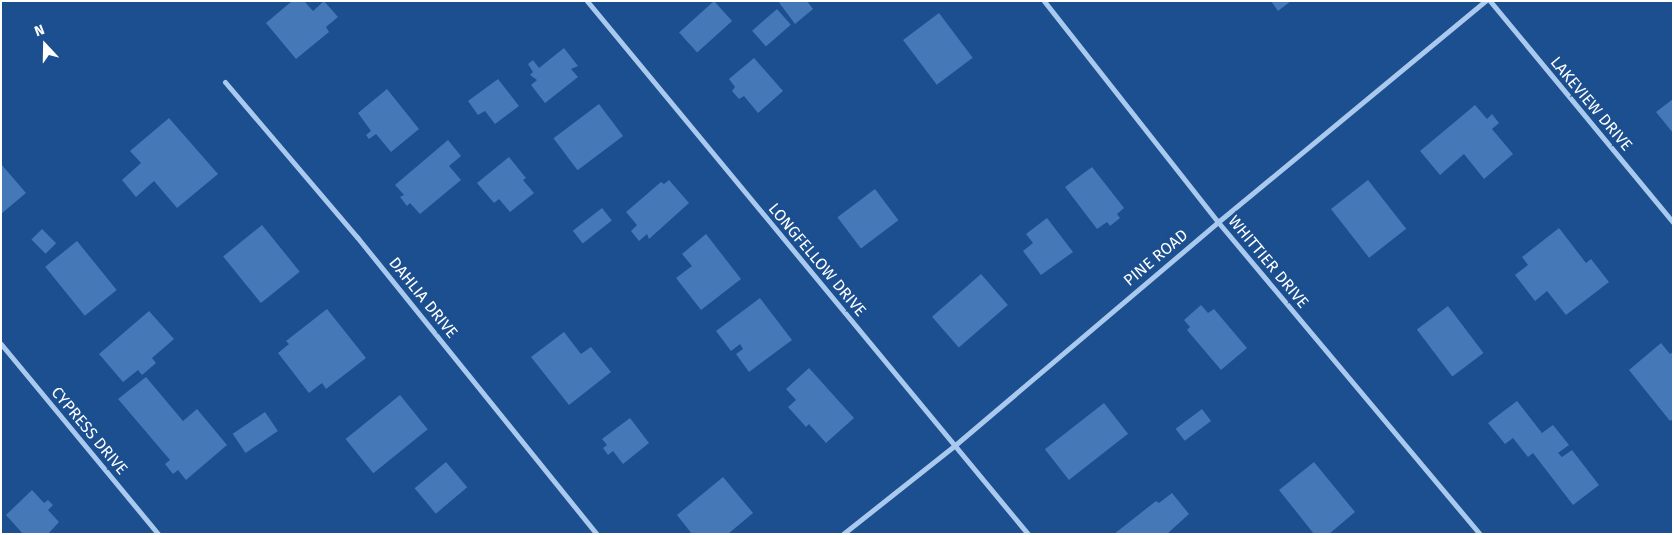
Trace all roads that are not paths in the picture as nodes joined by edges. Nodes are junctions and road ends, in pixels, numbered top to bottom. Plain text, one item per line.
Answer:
1 (587, 1) edge
2 (1044, 1) edge
3 (1485, 1) edge
4 (1490, 1) edge
5 (225, 82) dead end
6 (1218, 222) junction
7 (1673, 222) edge
8 (1, 344) edge
9 (954, 446) junction
10 (158, 534) edge
11 (597, 534) edge
12 (842, 534) edge
13 (1028, 534) edge
14 (1480, 534) edge

1 - 9 street, LONGFELLOW DRIVE
2 - 6 street, WHITTIER DRIVE
3 - 6 street, PINE ROAD
4 - 7 street, LAKEVIEW DRIVE
5 - 11 street, DAHLIA DRIVE
6 - 9 street, PINE ROAD
6 - 14 street, WHITTIER DRIVE
8 - 10 street, CYPRESS DRIVE
9 - 12 street, PINE ROAD
9 - 13 street, LONGFELLOW DRIVE

